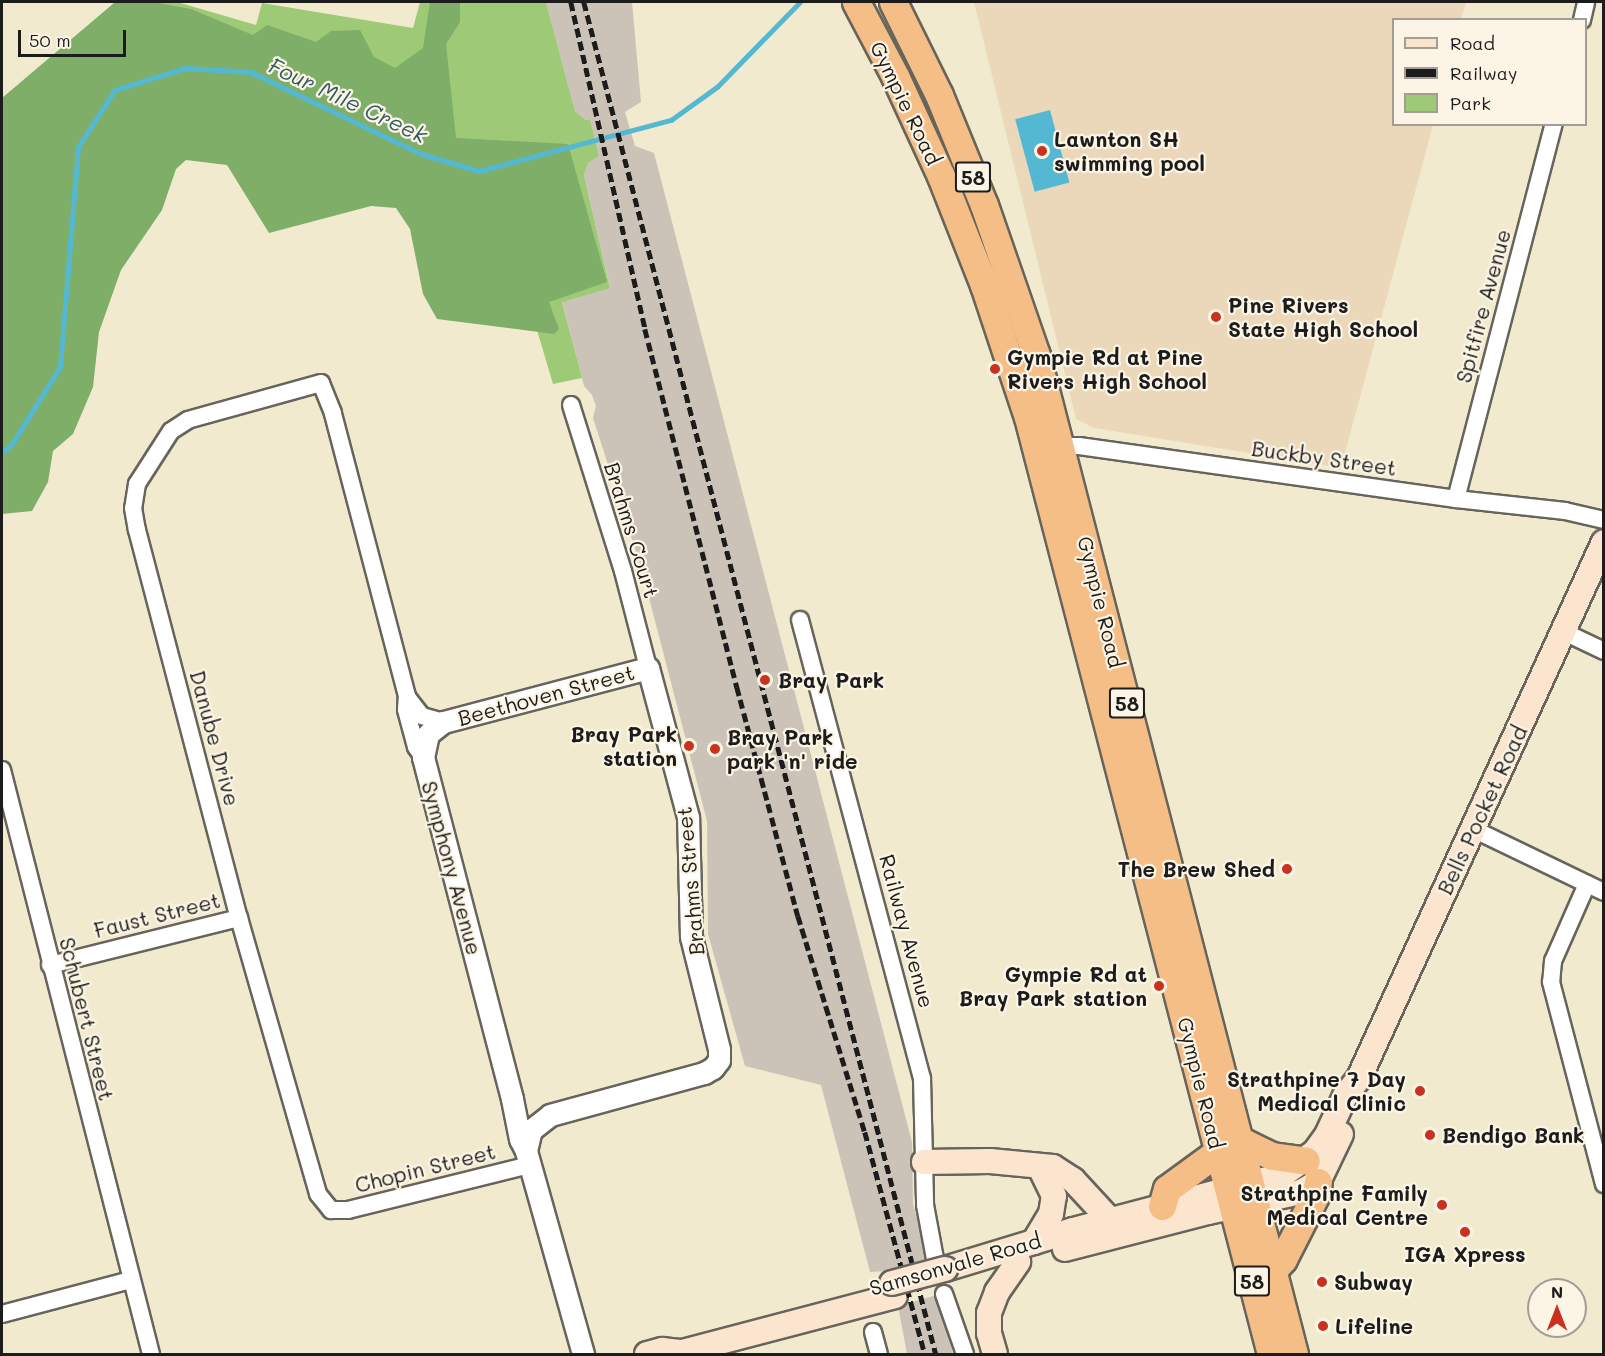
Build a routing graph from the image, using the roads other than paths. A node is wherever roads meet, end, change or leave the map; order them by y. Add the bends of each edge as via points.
1 (856, 2) edge
2 (1586, 2) edge
3 (894, 4) edge
4 (1582, 18) edge
5 (870, 29) junction
6 (1553, 126) edge
7 (321, 383) joint
8 (571, 405) dead end
9 (1049, 447) junction
10 (1456, 499) junction
11 (1604, 520) edge
12 (1604, 542) edge
13 (800, 620) dead end
14 (1564, 632) junction
15 (1604, 651) edge
16 (648, 668) junction
17 (406, 696) junction
18 (443, 722) junction
19 (423, 758) junction
20 (2, 770) edge
21 (1473, 829) junction
22 (1587, 884) junction
23 (1604, 892) edge
24 (239, 918) junction
25 (50, 965) junction
26 (512, 1099) junction
27 (549, 1115) junction
28 (1229, 1145) junction
29 (528, 1158) junction
30 (924, 1162) junction
31 (1040, 1167) junction
32 (1312, 1172) junction
33 (1604, 1184) edge
34 (1241, 1196) junction
35 (1162, 1206) junction
36 (331, 1210) joint
37 (1110, 1220) junction
38 (1034, 1242) junction
39 (1018, 1262) junction
40 (1272, 1270) junction
41 (943, 1276) junction
42 (131, 1280) junction
43 (2, 1314) edge
44 (873, 1332) dead end
45 (668, 1353) edge
46 (151, 1354) edge
47 (583, 1354) edge
48 (879, 1354) edge
49 (965, 1354) edge
50 (995, 1354) edge
51 (1270, 1354) edge
52 (1294, 1354) edge

1 - 5 highway, Gympie Road / 58
2 - 4 street
3 - 5 street, Gympie Road via 880,11
3 - 9 highway, Gympie Road / 58 via 939,95 1022,311
5 - 9 highway, Gympie Road / 58 via 919,126
6 - 10 street, Spitfire Avenue
7 - 17 street, Symphony Avenue via 333,413
7 - 24 street, Danube Drive via 188,420 171,431 136,484 136,530
8 - 16 street, Brahms Court via 623,571
9 - 10 street, Buckby Street
9 - 28 highway, Gympie Road / 58
10 - 11 street, Buckby Street via 1587,514
12 - 14 main road, Bells Pocket Road
13 - 30 street, Railway Avenue via 922,1078
14 - 15 street
14 - 21 main road, Bells Pocket Road
16 - 18 street, Beethoven Street
16 - 27 street, Brahms Street via 688,817 690,937 719,1060 704,1073
17 - 18 street via 422,716
17 - 19 street, Symphony Avenue via 416,747
18 - 19 street via 428,734
19 - 26 street, Symphony Avenue
20 - 25 street, Schubert Street
21 - 22 street
21 - 32 main road, Bells Pocket Road via 1359,1078 1356,1100
22 - 23 street
22 - 33 street via 1553,961 1551,982
24 - 25 street, Faust Street
24 - 36 street, Danube Drive via 318,1194
25 - 42 street, Schubert Street
26 - 27 street via 530,1114
26 - 29 street, Symphony Avenue via 519,1139
27 - 29 street via 531,1130
28 - 32 highway
28 - 34 highway, Gympie Road / 58
28 - 35 highway via 1167,1189
29 - 36 street, Chopin Street via 348,1210
29 - 47 street, Symphony Avenue
30 - 31 main road via 999,1162
30 - 41 street, Railway Avenue via 927,1221
31 - 37 main road via 1053,1167 1064,1173
31 - 38 main road via 1054,1196 1051,1214
32 - 34 main road via 1282,1175
32 - 40 highway via 1316,1194 1283,1258
34 - 35 main road, Samsonvale Road
34 - 39 main road, Samsonvale Road
34 - 40 highway, Gympie Road / 58
34 - 51 highway, Gympie Road / 58
35 - 37 main road, Samsonvale Road
37 - 38 main road, Samsonvale Road
38 - 41 main road, Samsonvale Road
39 - 41 main road, Samsonvale Road
39 - 50 main road via 997,1292 989,1313
40 - 52 highway, Gympie Road / 58
41 - 45 main road, Samsonvale Road, bridge via 678,1338
41 - 49 street, Railway Avenue
42 - 43 street
42 - 46 street, Schubert Street
44 - 48 street

